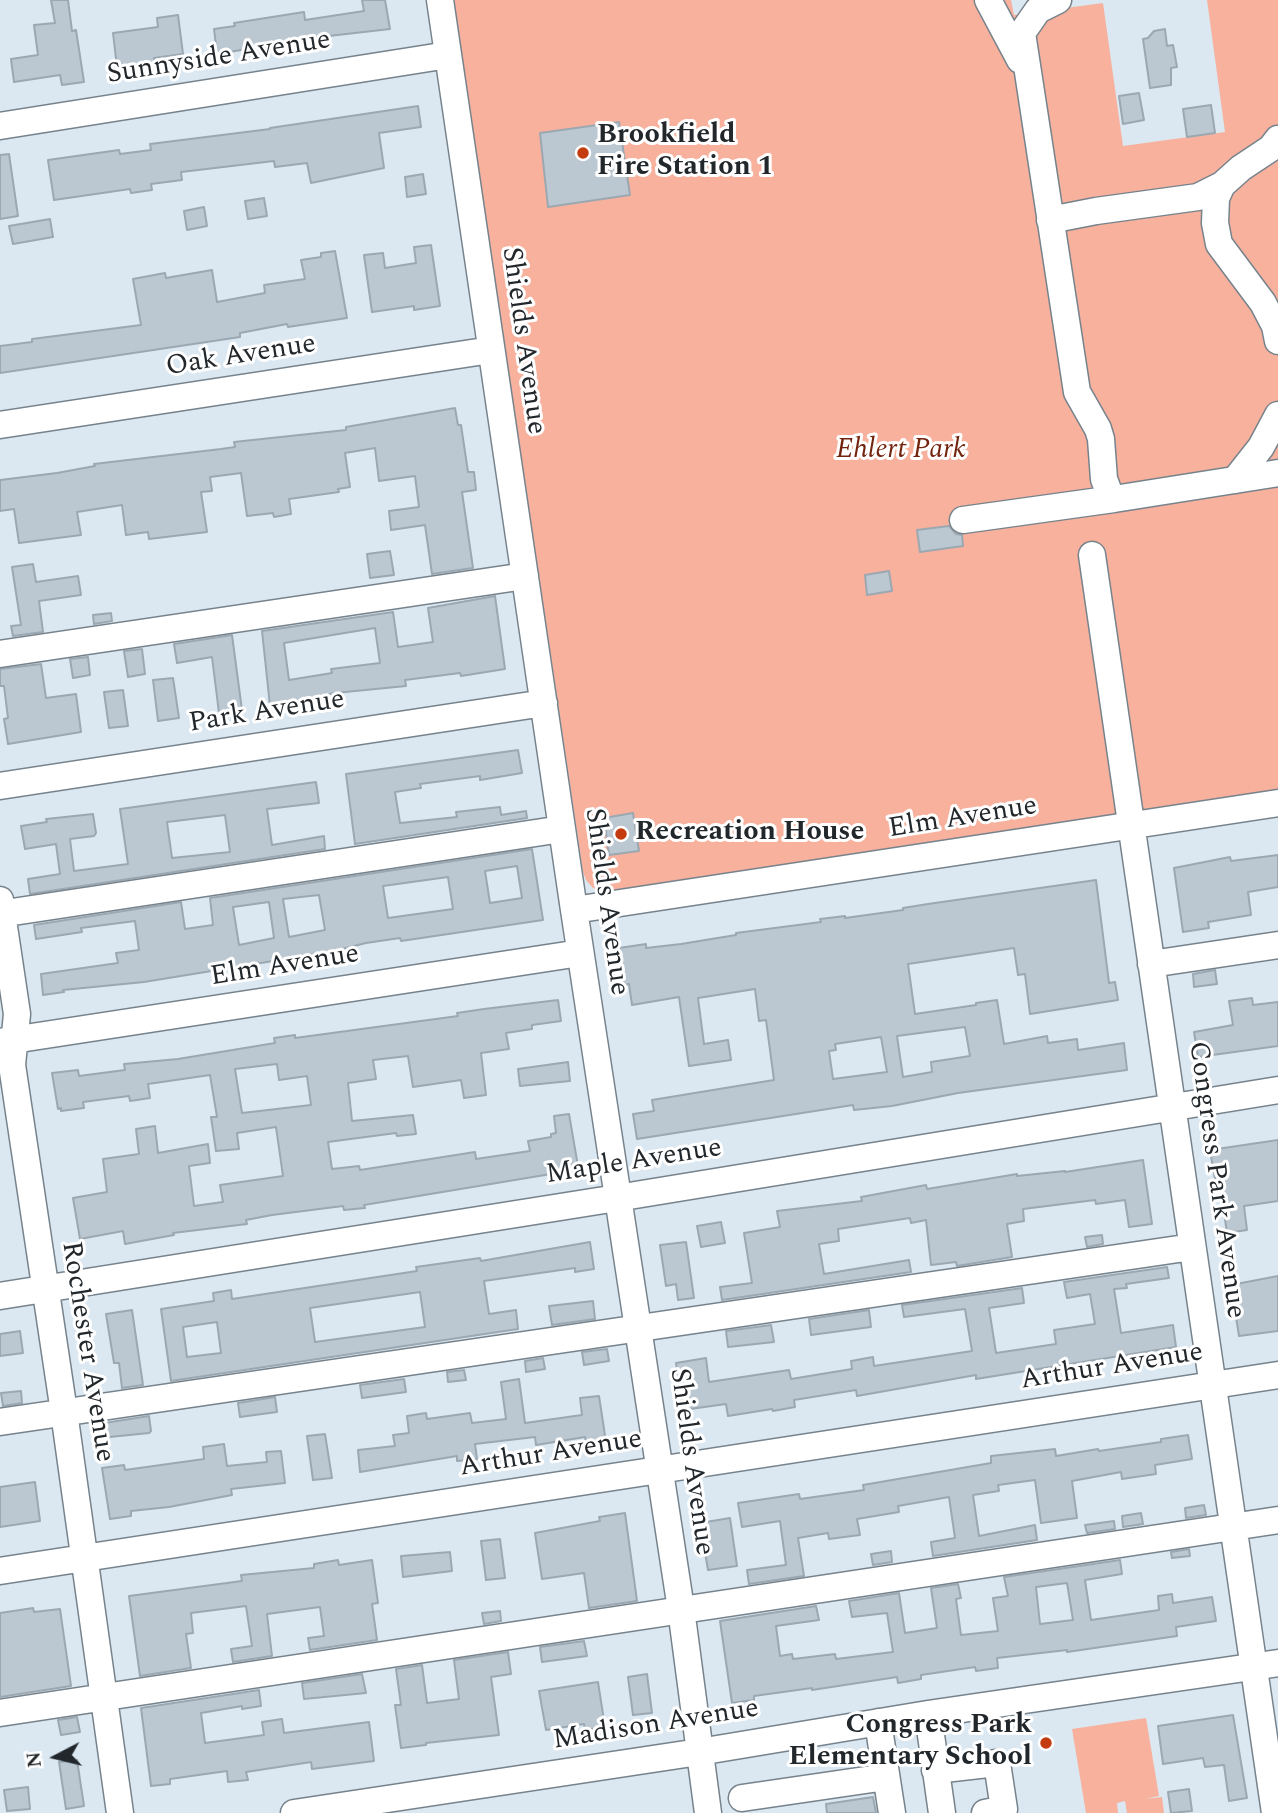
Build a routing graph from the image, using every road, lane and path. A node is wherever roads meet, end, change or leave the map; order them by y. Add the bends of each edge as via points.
1 (440, 0) edge
2 (988, 0) edge
3 (1048, 5) edge
4 (448, 55) junction
5 (1028, 75) junction
6 (0, 125) edge
7 (1278, 139) edge
8 (1222, 185) junction
9 (1051, 220) junction
10 (1278, 341) edge
11 (491, 350) junction
12 (1278, 415) edge
13 (0, 425) edge
14 (1278, 473) edge
15 (1235, 480) junction
16 (1114, 499) junction
17 (963, 520) dead end
18 (1092, 555) dead end
19 (525, 576) junction
20 (0, 654) edge
21 (544, 703) junction
22 (0, 786) edge
23 (1278, 803) edge
24 (1130, 825) junction
25 (562, 829) junction
26 (1, 909) edge
27 (574, 910) junction
28 (1278, 944) edge
29 (580, 953) junction
30 (1152, 964) junction
31 (7, 1041) edge
32 (1278, 1090) edge
33 (1172, 1106) junction
34 (617, 1198) junction
35 (1192, 1247) junction
36 (45, 1289) junction
37 (0, 1296) edge
38 (638, 1327) junction
39 (1278, 1375) edge
40 (1213, 1384) junction
41 (64, 1412) junction
42 (0, 1422) edge
43 (659, 1471) junction
44 (1278, 1520) edge
45 (1234, 1526) junction
46 (84, 1558) junction
47 (0, 1571) edge
48 (681, 1609) junction
49 (1266, 1664) edge
50 (104, 1698) junction
51 (0, 1713) edge
52 (928, 1714) junction
53 (878, 1722) junction
54 (699, 1752) junction
55 (936, 1770) junction
56 (886, 1777) junction
57 (742, 1798) dead end
58 (120, 1813) edge
59 (294, 1813) edge
60 (708, 1813) edge
61 (892, 1813) edge
62 (942, 1813) edge
63 (985, 1813) edge
64 (1275, 1813) edge

1 - 4 street, Shields Avenue
2 - 5 street
3 - 5 street via 1023,33
4 - 6 street, Sunnyside Avenue
4 - 11 street, Shields Avenue
5 - 9 street
7 - 8 street
8 - 9 street via 1198,197
8 - 10 street via 1216,198 1219,244 1262,303
9 - 16 street via 1077,392 1098,429 1104,479
11 - 13 street, Oak Avenue
11 - 19 street, Shields Avenue
12 - 15 street
14 - 15 street
15 - 16 street
16 - 17 street
18 - 24 street, Congress Park Avenue
19 - 20 street
19 - 21 street, Shields Avenue
21 - 22 street, Park Avenue
21 - 25 street, Shields Avenue
23 - 24 street, Elm Avenue
24 - 27 street, Elm Avenue
24 - 30 street, Congress Park Avenue
25 - 26 street
25 - 27 street, Shields Avenue
26 - 31 street, Rochester Avenue via 17,1014
27 - 29 street, Shields Avenue
28 - 30 street
29 - 31 street, Elm Avenue
29 - 34 street, Shields Avenue
30 - 33 street, Congress Park Avenue
31 - 36 street, Rochester Avenue
32 - 33 street, Maple Avenue
33 - 34 street, Maple Avenue
33 - 35 street, Congress Park Avenue
34 - 36 street, Maple Avenue
34 - 38 street, Shields Avenue
35 - 38 street
35 - 40 street, Congress Park Avenue
36 - 37 street, Maple Avenue
36 - 41 street, Rochester Avenue
38 - 41 street
38 - 43 street, Shields Avenue
39 - 40 street, Arthur Avenue
40 - 43 street, Arthur Avenue
40 - 45 street, Congress Park Avenue
41 - 42 street
41 - 46 street, Rochester Avenue
43 - 46 street, Arthur Avenue
43 - 48 street, Shields Avenue
44 - 45 street
45 - 48 street
45 - 49 street, Congress Park Avenue
46 - 47 street, Arthur Avenue
46 - 50 street, Rochester Avenue
48 - 50 street
48 - 54 street, Shields Avenue
49 - 52 street, Madison Avenue
49 - 64 street, Congress Park Avenue
50 - 51 street
50 - 58 street, Rochester Avenue
52 - 53 street, Madison Avenue
52 - 55 street
53 - 54 street, Madison Avenue
53 - 56 street
54 - 59 street, Madison Avenue
54 - 60 street, Shields Avenue
55 - 62 street
55 - 63 street via 997,1763 1004,1809
56 - 57 street
56 - 61 street

